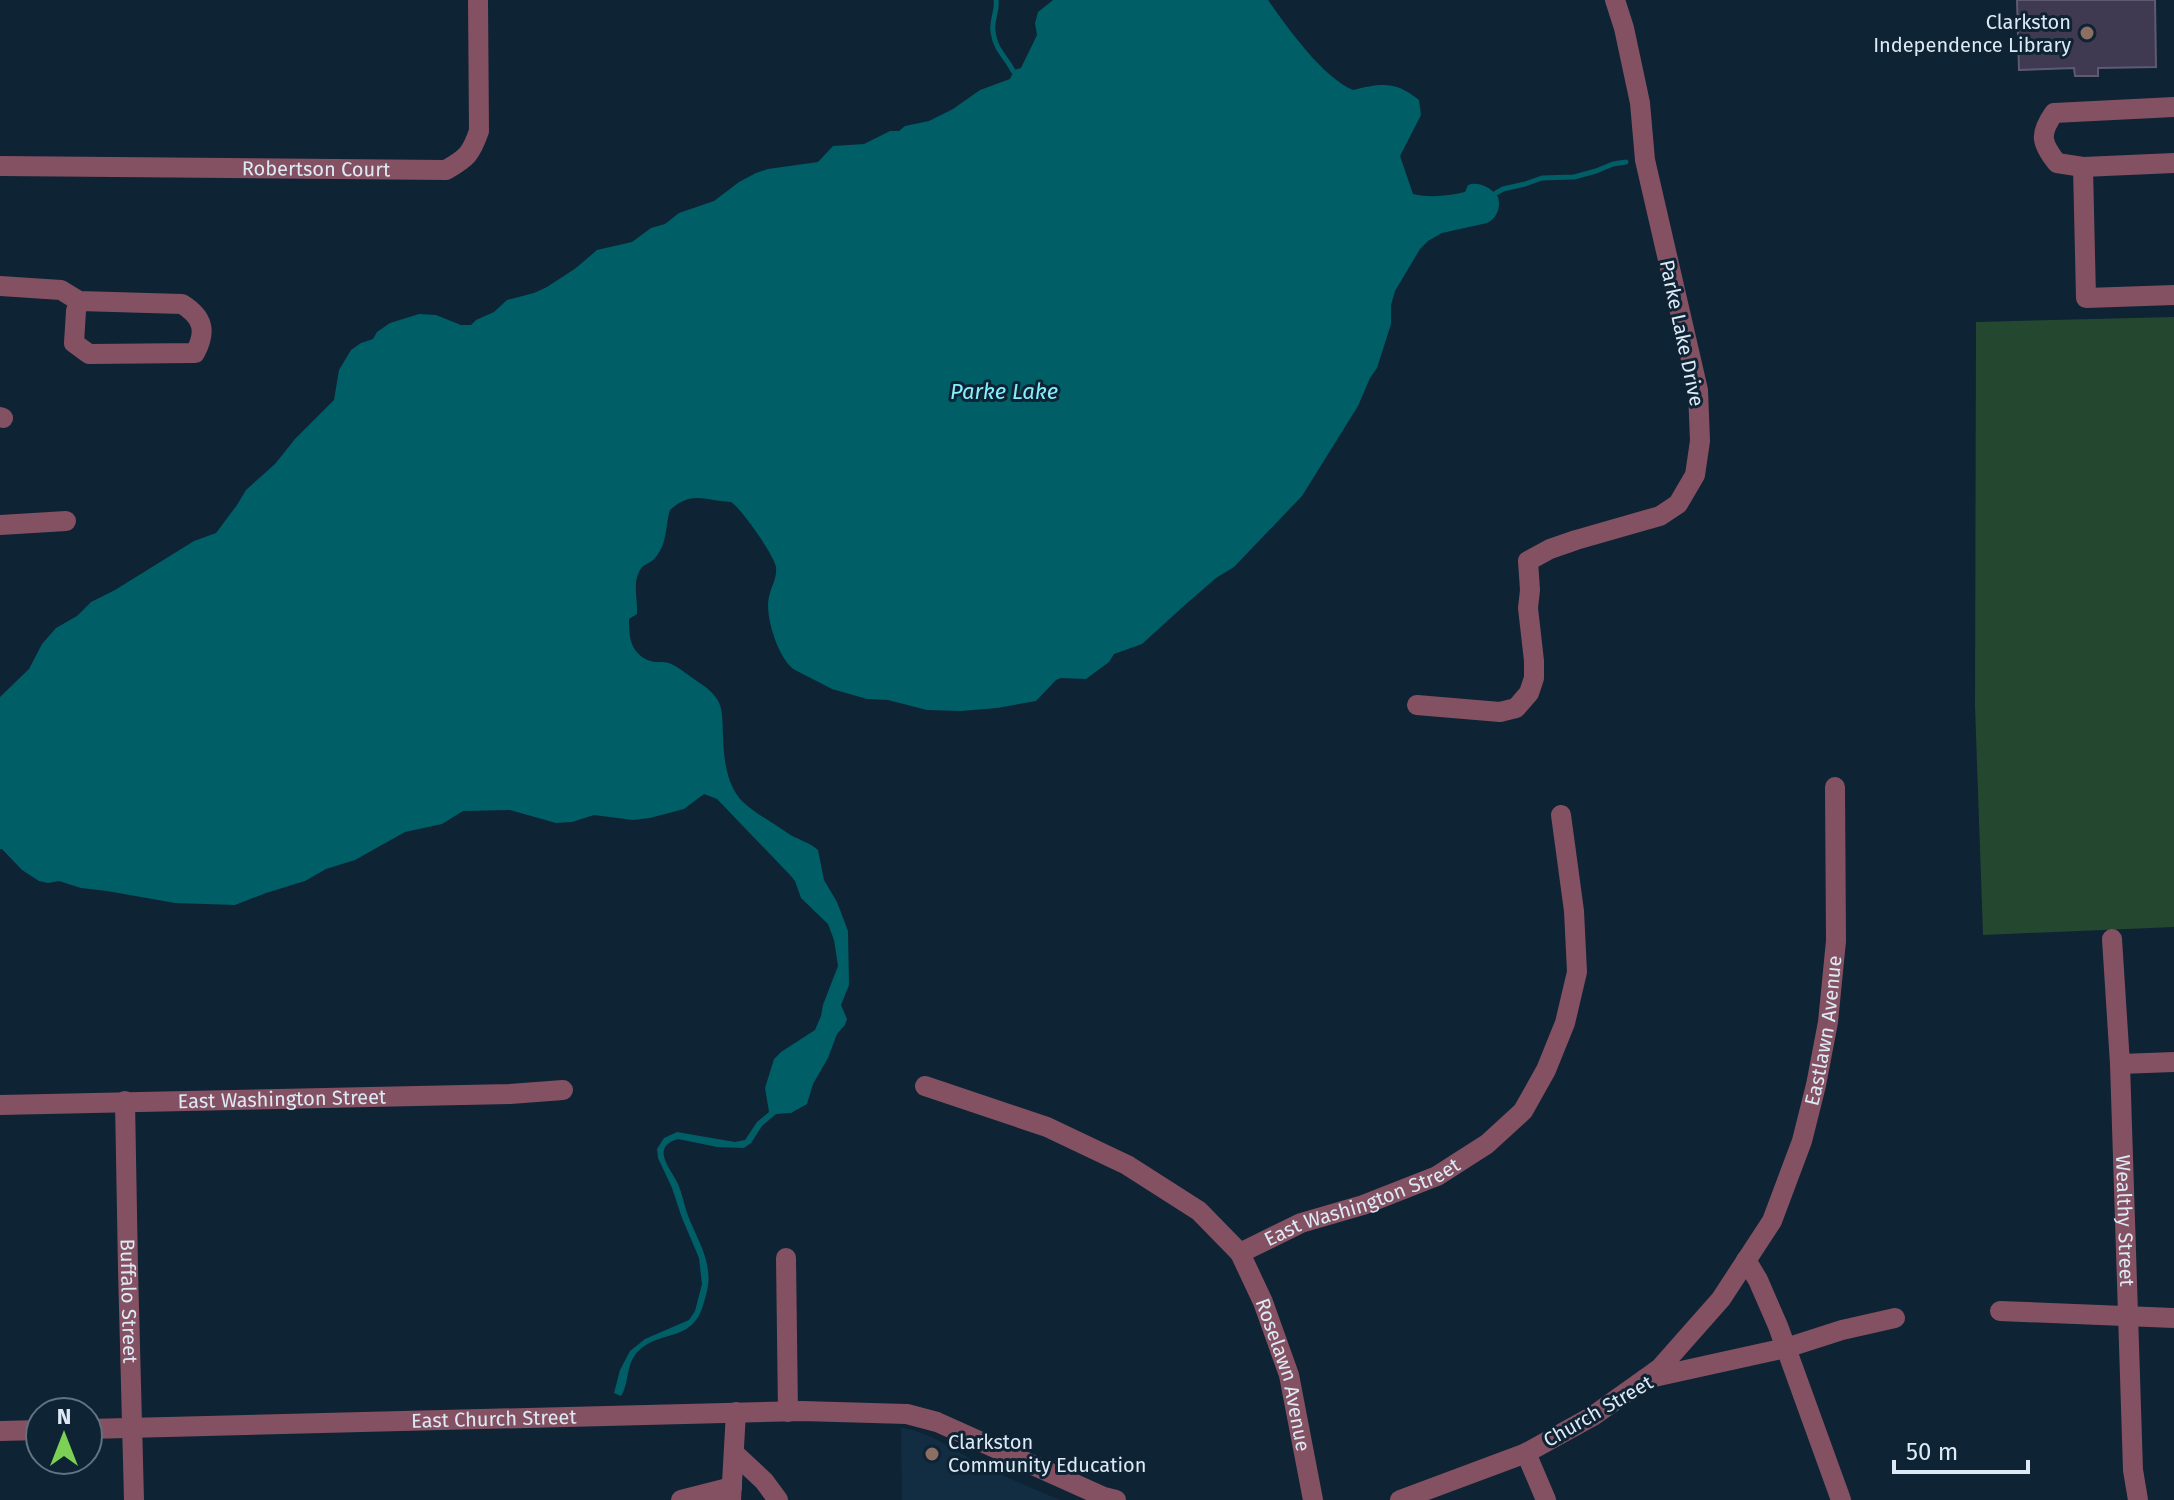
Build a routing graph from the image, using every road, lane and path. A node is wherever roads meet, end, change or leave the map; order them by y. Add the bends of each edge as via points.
1 (478, 0) edge
2 (1615, 0) edge
3 (2174, 107) edge
4 (2174, 163) edge
5 (0, 166) edge
6 (2083, 167) junction
7 (0, 286) edge
8 (2174, 295) edge
9 (79, 301) junction
10 (66, 521) dead end
11 (0, 525) edge
12 (1417, 705) dead end
13 (1835, 787) dead end
14 (1561, 815) dead end
15 (2112, 939) dead end
16 (2174, 1062) edge
17 (2120, 1064) junction
18 (925, 1086) dead end
19 (563, 1090) dead end
20 (125, 1101) junction
21 (0, 1105) edge
22 (1240, 1253) junction
23 (786, 1258) dead end
24 (1746, 1260) junction
25 (2000, 1311) dead end
26 (2128, 1317) junction
27 (1895, 1318) dead end
28 (2174, 1318) edge
29 (1786, 1348) junction
30 (1645, 1379) junction
31 (736, 1412) junction
32 (788, 1412) junction
33 (132, 1428) junction
34 (104, 1429) edge
35 (24, 1430) edge
36 (0, 1431) edge
37 (734, 1453) junction
38 (1526, 1453) junction
39 (731, 1493) edge
40 (134, 1500) edge
41 (681, 1500) edge
42 (778, 1500) edge
43 (1116, 1500) edge
44 (1313, 1500) edge
45 (1400, 1500) edge
46 (1546, 1500) edge
47 (1841, 1500) edge
48 (2138, 1500) edge

1 - 5 street, Robertson Court via 479,131 465,159 446,170
2 - 12 street, Parke Lake Drive via 1698,390 1695,475 1678,504 1660,516 1576,540 1528,561 1534,678 1516,708 1500,712
3 - 6 street via 2054,113 2044,127 2044,148 2057,163
4 - 6 street
6 - 8 street via 2086,298
7 - 9 street via 61,290
9 - 9 street via 182,304 195,312 201,342 195,353 89,354 74,343
10 - 11 street
13 - 24 street, Eastlawn Avenue via 1836,941 1828,1022 1802,1141 1772,1221
14 - 22 street, East Washington Street via 1577,972 1560,1035 1523,1111 1487,1144 1437,1176 1301,1223
15 - 17 street, Wealthy Street
16 - 17 street
17 - 26 street, Wealthy Street
18 - 22 street, East Washington Street via 1047,1127 1127,1165 1199,1211
19 - 20 street, East Washington Street
20 - 21 street, East Washington Street
20 - 33 street, Buffalo Street
22 - 44 street, Roselawn Avenue via 1289,1375
23 - 32 street
24 - 29 street
24 - 30 street, Eastlawn Avenue via 1721,1299
25 - 26 street
26 - 28 street
26 - 48 street, Wealthy Street
27 - 29 street, Church Street
29 - 30 street, Church Street
29 - 47 street
30 - 38 street, Church Street
31 - 32 street, East Church Street
31 - 33 street, East Church Street
31 - 37 street
32 - 43 street, East Church Street via 900,1414 937,1422
33 - 34 street, East Church Street
33 - 40 street, Buffalo Street
35 - 36 street
37 - 39 street
37 - 42 street
38 - 45 street, Church Street
38 - 46 street
39 - 41 street

